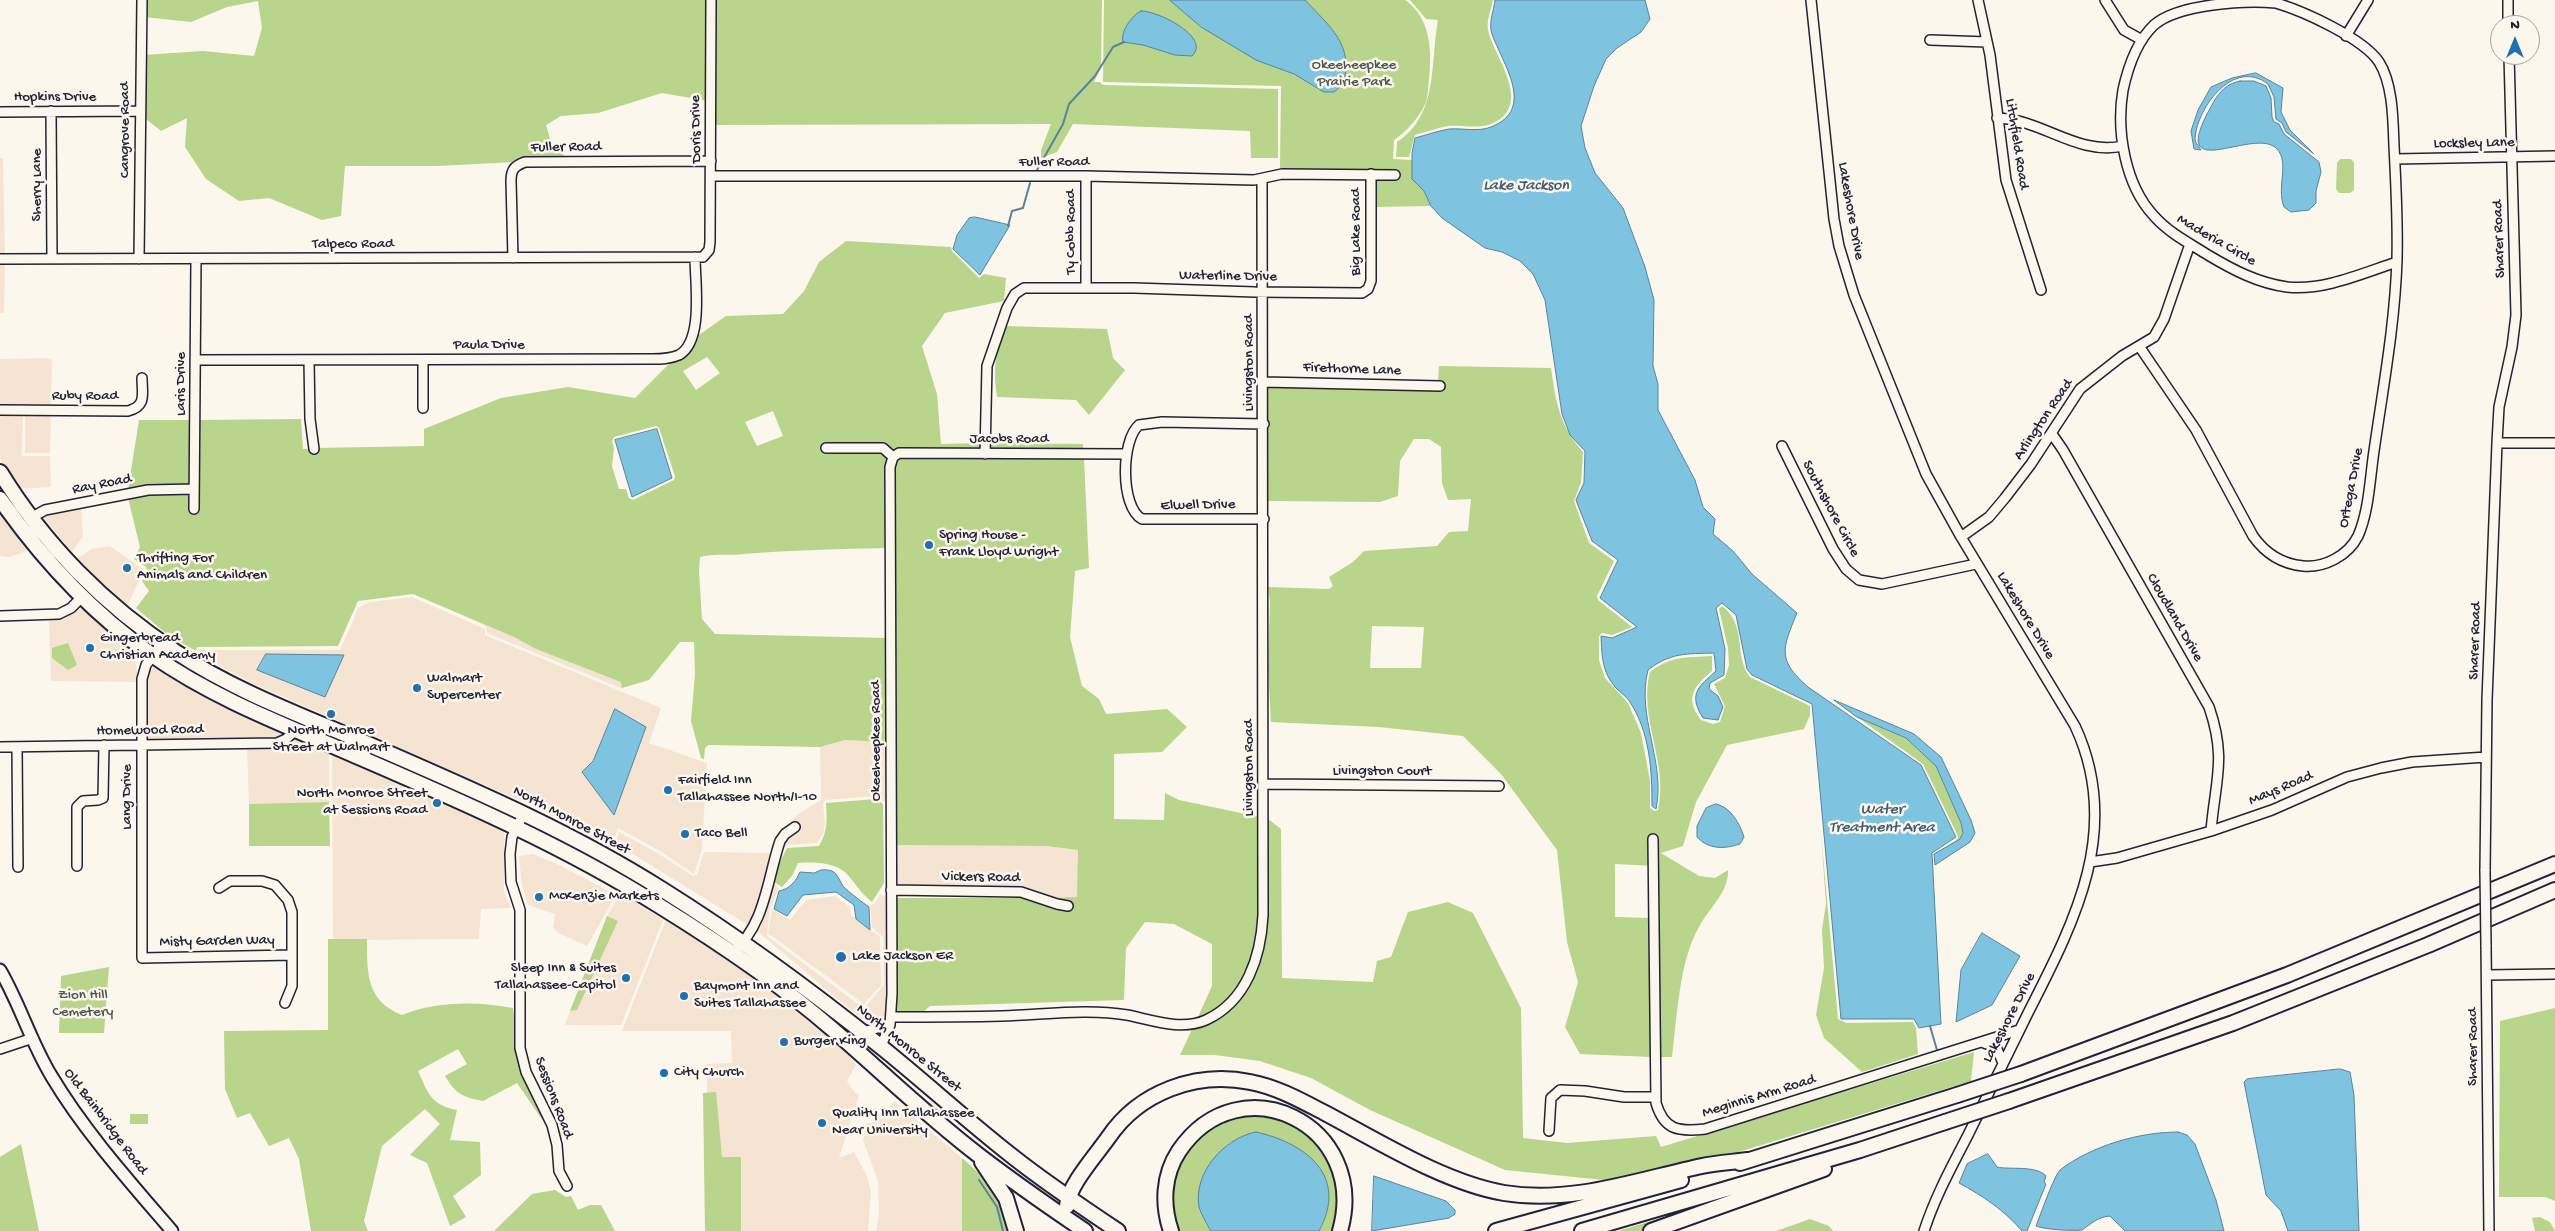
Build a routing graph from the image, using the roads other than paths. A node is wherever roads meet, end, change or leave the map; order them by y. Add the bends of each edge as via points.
1 (142, 0) edge
2 (710, 0) edge
3 (1811, 0) edge
4 (1978, 0) edge
5 (2105, 0) edge
6 (2368, 0) edge
7 (2508, 0) edge
8 (2508, 15) edge
9 (2346, 36) junction
10 (1930, 40) dead end
11 (2142, 40) junction
12 (1987, 42) junction
13 (2509, 65) edge
14 (51, 111) junction
15 (0, 112) edge
16 (140, 112) junction
17 (1997, 118) junction
18 (2123, 146) junction
19 (2555, 156) edge
20 (2511, 157) junction
21 (2394, 159) junction
22 (711, 161) junction
23 (1371, 174) junction
24 (1395, 175) dead end
25 (711, 176) junction
26 (1086, 176) junction
27 (1262, 179) junction
28 (2190, 244) junction
29 (705, 256) joint
30 (513, 258) junction
31 (695, 258) junction
32 (0, 259) edge
33 (52, 259) junction
34 (196, 259) junction
35 (139, 260) junction
36 (2397, 262) junction
37 (1086, 287) junction
38 (1368, 289) joint
39 (2041, 290) dead end
40 (1264, 292) junction
41 (2139, 346) junction
42 (195, 360) junction
43 (309, 360) junction
44 (423, 360) junction
45 (142, 378) dead end
46 (1264, 382) junction
47 (1440, 386) dead end
48 (423, 408) dead end
49 (0, 410) edge
50 (1264, 424) junction
51 (2052, 434) junction
52 (2555, 442) edge
53 (2497, 443) junction
54 (1782, 446) dead end
55 (826, 448) dead end
56 (314, 449) dead end
57 (985, 454) junction
58 (1127, 454) junction
59 (893, 457) junction
60 (0, 472) edge
61 (194, 489) junction
62 (0, 499) edge
63 (194, 510) dead end
64 (31, 518) junction
65 (1264, 519) junction
66 (19, 526) junction
67 (1961, 537) junction
68 (1976, 564) junction
69 (82, 597) junction
70 (0, 616) edge
71 (141, 627) junction
72 (162, 643) junction
73 (152, 656) junction
74 (296, 730) junction
75 (104, 746) junction
76 (141, 746) junction
77 (0, 747) edge
78 (17, 747) junction
79 (378, 749) junction
80 (2486, 757) junction
81 (373, 763) junction
82 (1264, 784) junction
83 (1499, 786) dead end
84 (524, 813) junction
85 (517, 827) junction
86 (795, 827) dead end
87 (2211, 831) junction
88 (1653, 839) dead end
89 (2090, 862) junction
90 (2555, 864) edge
91 (77, 866) dead end
92 (18, 867) dead end
93 (653, 884) junction
94 (219, 888) dead end
95 (891, 890) junction
96 (2555, 890) edge
97 (646, 897) junction
98 (1068, 906) dead end
99 (745, 944) junction
100 (732, 954) junction
101 (292, 955) junction
102 (142, 958) joint
103 (0, 970) edge
104 (2555, 974) edge
105 (2487, 975) junction
106 (285, 1003) dead end
107 (890, 1021) junction
108 (832, 1028) junction
109 (2019, 1030) junction
110 (862, 1032) junction
111 (33, 1038) junction
112 (1981, 1043) junction
113 (881, 1046) junction
114 (0, 1049) edge
115 (868, 1061) junction
116 (2003, 1063) junction
117 (1655, 1100) junction
118 (1549, 1131) dead end
119 (991, 1139) junction
120 (1860, 1150) junction
121 (976, 1153) junction
122 (1748, 1160) junction
123 (567, 1186) dead end
124 (1067, 1198) junction
125 (1066, 1218) junction
126 (172, 1231) edge
127 (1016, 1231) edge
128 (1085, 1231) edge
129 (1118, 1231) edge
130 (1172, 1231) edge
131 (1340, 1231) edge
132 (1496, 1231) edge
133 (1582, 1231) edge
134 (1651, 1231) edge
135 (1924, 1231) edge
136 (2489, 1231) edge

1 - 16 street, Cangrove Road
2 - 22 street, Doris Drive
3 - 67 street, Lakeshore Drive via 1830,188 1844,265 1913,445
4 - 12 street, Litchfield Road
5 - 11 street via 2124,30
6 - 9 street
7 - 8 street
9 - 11 street, Maderia Circle via 2296,9 2253,0 2203,6 2171,14 2157,23
9 - 21 street, Maderia Circle via 2374,55 2385,75
10 - 12 street
11 - 18 street, Maderia Circle via 2122,95
12 - 17 street, Litchfield Road
13 - 20 street, Sharer Road
14 - 15 street, Hopkins Drive
14 - 16 street, Hopkins Drive
14 - 33 street, Sherry Lane
16 - 35 street, Cangrove Road
17 - 18 street via 2022,122 2095,148
17 - 39 street, Litchfield Road via 2006,180
18 - 28 street, Maderia Circle via 2131,175 2151,214
19 - 20 street, Locksley Lane
20 - 21 street, Locksley Lane
20 - 53 street, Sharer Road via 2516,315 2499,407
21 - 36 street, Ortega Drive
22 - 25 street, Doris Drive
22 - 30 street, Fuller Road via 525,162 516,165 511,171
23 - 24 street, Fuller Road
23 - 27 street, Fuller Road via 1282,174
23 - 38 street, Big Lake Road via 1372,278
25 - 26 street, Fuller Road
25 - 29 street, Doris Drive via 710,242
26 - 27 street, Fuller Road
26 - 37 street, Ty Cobb Road
27 - 40 street, Livingston Road
28 - 36 street, Maderia Circle via 2242,274 2269,284 2290,287 2335,281
28 - 41 street, Arlington Road via 2159,330
29 - 31 street, Talpeco Road
30 - 31 street, Talpeco Road
30 - 34 street, Talpeco Road
31 - 44 street, Paula Drive via 694,333 687,348 672,357
32 - 33 street, Talpeco Road
33 - 35 street, Talpeco Road
34 - 35 street, Talpeco Road
34 - 42 street, Laris Drive
36 - 41 street, Ortega Drive via 2392,324 2362,523 2354,543 2326,564 2310,567 2290,564 2259,544 2196,430
37 - 40 street, Waterline Drive
37 - 57 street, Waterline Drive via 1024,288 1012,299 987,366
38 - 40 street, Waterline Drive via 1358,294
40 - 46 street, Livingston Road
41 - 51 street, Arlington Road via 2086,382
42 - 43 street, Paula Drive
42 - 61 street, Laris Drive
43 - 44 street, Paula Drive
43 - 56 street
44 - 48 street
45 - 49 street, Ruby Road via 142,402 137,409
46 - 47 street, Firethorne Lane
46 - 50 street, Livingston Road
50 - 58 street via 1143,423 1132,433
50 - 65 street, Livingston Road
51 - 67 street, Arlington Road via 1989,517
51 - 87 street, Cloudland Drive via 2209,707 2220,767
52 - 53 street
53 - 80 street, Sharer Road
54 - 68 street, Southshore Circle via 1833,549 1846,569 1859,580 1882,584
55 - 59 street via 882,448
57 - 58 street, Jacobs Road
57 - 59 street, Jacobs Road via 899,453
58 - 65 street, Elwell Drive via 1127,497 1134,513 1142,519
59 - 95 street, Okeeheepkee Road via 890,468
60 - 64 highway, North Monroe Street
61 - 63 street, Laris Drive
61 - 64 street, Ray Road via 148,490 45,510
62 - 66 highway, North Monroe Street
64 - 66 street, Ray Road
64 - 71 highway, North Monroe Street via 96,589
65 - 82 street, Livingston Road
66 - 69 highway, North Monroe Street
67 - 68 street, Lakeshore Drive
68 - 89 street, Lakeshore Drive via 2061,703 2086,752 2094,802
69 - 70 street via 72,608 59,614
69 - 71 highway via 89,596 120,621
69 - 73 highway, North Monroe Street
71 - 72 highway, North Monroe Street
72 - 73 street, Lang Drive
72 - 79 highway, North Monroe Street via 233,686
73 - 74 highway, North Monroe Street via 238,705
73 - 76 street, Lang Drive via 142,679
74 - 76 street, Homewood Road via 278,743
74 - 81 highway, North Monroe Street
75 - 76 street, Homewood Road
75 - 78 street, Homewood Road
75 - 91 street via 103,798 83,800 77,807
76 - 102 street, Lang Drive
77 - 78 street, Homewood Road
78 - 92 street
79 - 81 highway
79 - 84 highway, North Monroe Street
80 - 87 street, Mays Road via 2412,762 2347,777 2272,810
80 - 105 street, Sharer Road, bridge
81 - 85 highway, North Monroe Street
82 - 83 street, Livingston Court
82 - 107 street, Livingston Road via 1261,944 1256,964 1244,986 1212,1016 1187,1024 1093,1012
84 - 85 street, Sessions Road
84 - 93 highway, North Monroe Street
85 - 97 highway, North Monroe Street
85 - 123 street, Sessions Road via 511,843 510,874 520,910 520,1048 526,1072 552,1125 558,1145 559,1170
86 - 99 street via 780,841 759,916
87 - 89 street, Mays Road via 2117,858
88 - 117 street, Meginnis Arm Road
89 - 109 street, Lakeshore Drive via 2073,921
90 - 122 highway, bridge via 2287,975 2021,1074
93 - 97 highway
93 - 99 highway, North Monroe Street
94 - 101 street via 230,881 262,881 281,890 291,906
95 - 98 street, Vickers Road via 1021,892
95 - 107 street, Okeeheepkee Road
96 - 120 highway, bridge via 2233,1023
97 - 100 highway, North Monroe Street
99 - 100 street
99 - 110 highway, North Monroe Street
100 - 108 highway, North Monroe Street
101 - 102 street, Misty Garden Way
101 - 106 street via 292,986
103 - 111 main road, Old Bainbridge Road
104 - 105 street
105 - 136 street, Sharer Road
107 - 110 street
107 - 113 street, Okeeheepkee Road
108 - 113 highway via 869,1046
108 - 115 highway, North Monroe Street
109 - 112 street, Meginnis Arm Road
109 - 116 street, Lakeshore Drive
110 - 113 highway, North Monroe Street
111 - 114 street
111 - 126 main road, Old Bainbridge Road via 50,1075 70,1104
112 - 116 street via 1996,1047
112 - 117 street, Meginnis Arm Road via 1705,1129 1672,1127 1662,1120
113 - 119 highway, North Monroe Street
115 - 119 highway via 884,1065 956,1124
115 - 121 highway, North Monroe Street
116 - 135 street, Lakeshore Drive
117 - 118 street via 1618,1102 1603,1095 1572,1089 1554,1093
119 - 124 highway, North Monroe Street
120 - 133 highway
120 - 134 highway via 1825,1169
121 - 125 highway, North Monroe Street
121 - 127 highway via 1006,1198
122 - 124 highway via 1704,1166 1582,1194 1503,1193 1448,1176 1269,1087 1224,1079 1175,1086 1132,1110 1116,1126
122 - 132 highway
124 - 125 highway
124 - 129 highway, North Monroe Street
125 - 128 highway, North Monroe Street
130 - 131 highway via 1165,1199 1167,1178 1174,1158 1200,1127 1234,1110 1251,1109 1269,1109 1304,1123 1332,1152 1344,1184 1345,1202

